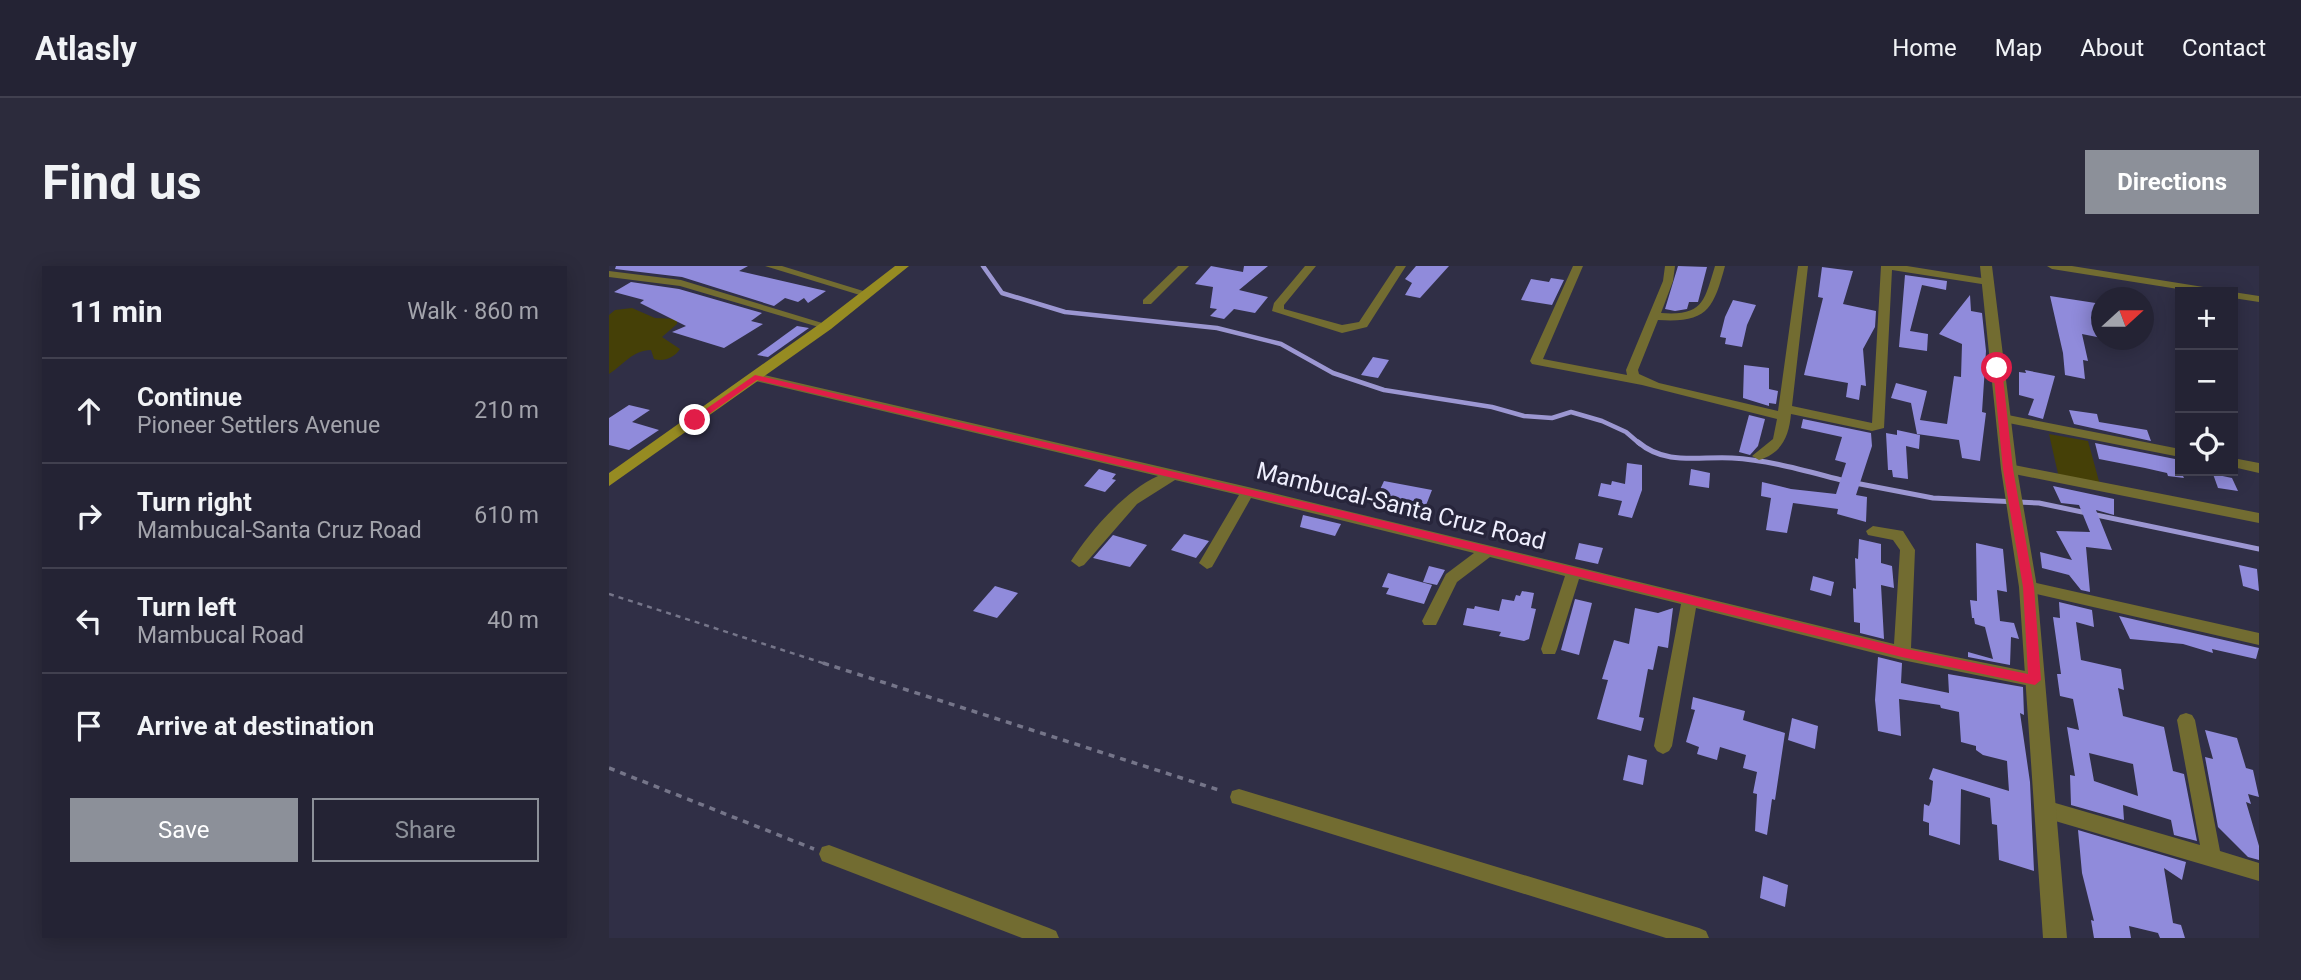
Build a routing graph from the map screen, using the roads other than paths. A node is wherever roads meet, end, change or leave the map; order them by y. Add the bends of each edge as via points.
1 (770, 266) edge
2 (903, 266) edge
3 (1184, 266) edge
4 (1311, 266) edge
5 (1401, 266) edge
6 (1578, 266) edge
7 (1670, 266) edge
8 (1720, 266) edge
9 (1803, 266) edge
10 (1886, 266) edge
11 (1986, 266) edge
12 (2052, 266) edge
13 (609, 274) edge
14 (1989, 282) junction
15 (2184, 287) edge
16 (866, 294) junction
17 (2238, 296) edge
18 (2259, 299) edge
19 (1147, 302) dead end
20 (1654, 316) junction
21 (825, 326) junction
22 (755, 377) junction
23 (1641, 381) junction
24 (1785, 412) junction
25 (2003, 418) junction
26 (2175, 452) edge
27 (1759, 456) dead end
28 (2238, 464) edge
29 (2259, 468) edge
30 (2008, 469) junction
31 (1174, 475) junction
32 (609, 481) edge
33 (1248, 492) junction
34 (2259, 519) edge
35 (1873, 531) dead end
36 (1487, 551) junction
37 (1079, 561) dead end
38 (1207, 563) dead end
39 (1574, 572) junction
40 (2028, 587) junction
41 (1689, 601) junction
42 (1430, 621) dead end
43 (2259, 639) edge
44 (1549, 649) dead end
45 (1902, 653) junction
46 (2035, 680) junction
47 (2186, 720) dead end
48 (1663, 746) dead end
49 (1239, 797) road end
50 (2045, 808) junction
51 (829, 854) road end
52 (2212, 858) junction
53 (2259, 872) edge
54 (1049, 938) edge
55 (1699, 938) edge
56 (2055, 938) edge

1 - 16 street
2 - 16 main road
3 - 19 street
4 - 5 street via 1278,305 1278,311 1342,329 1363,325
6 - 23 street via 1536,361
7 - 20 street
8 - 20 street via 1702,312
9 - 24 street
10 - 14 street
10 - 24 street via 1879,425
11 - 14 street
12 - 15 street
13 - 21 street via 681,283
14 - 25 street
16 - 21 main road
17 - 18 street
20 - 23 street via 1632,370
21 - 22 main road
22 - 31 street, Mambucal-Santa Cruz Road
22 - 32 main road
23 - 24 street
24 - 27 street via 1782,437
25 - 26 street
25 - 30 street
28 - 29 street
30 - 34 street
30 - 40 street
31 - 33 street, Mambucal-Santa Cruz Road
31 - 37 street via 1135,496
33 - 36 street, Mambucal-Santa Cruz Road
33 - 38 street
35 - 45 street via 1898,535 1908,550
36 - 39 street, Mambucal-Santa Cruz Road
36 - 42 street via 1451,578
39 - 41 street, Mambucal-Santa Cruz Road
39 - 44 street
40 - 43 street
40 - 46 street
41 - 45 street, Mambucal-Santa Cruz Road
41 - 48 street
45 - 46 street, Mambucal-Santa Cruz Road
46 - 50 street
47 - 52 street
49 - 55 street
50 - 52 street
50 - 56 street
51 - 54 street
52 - 53 street

